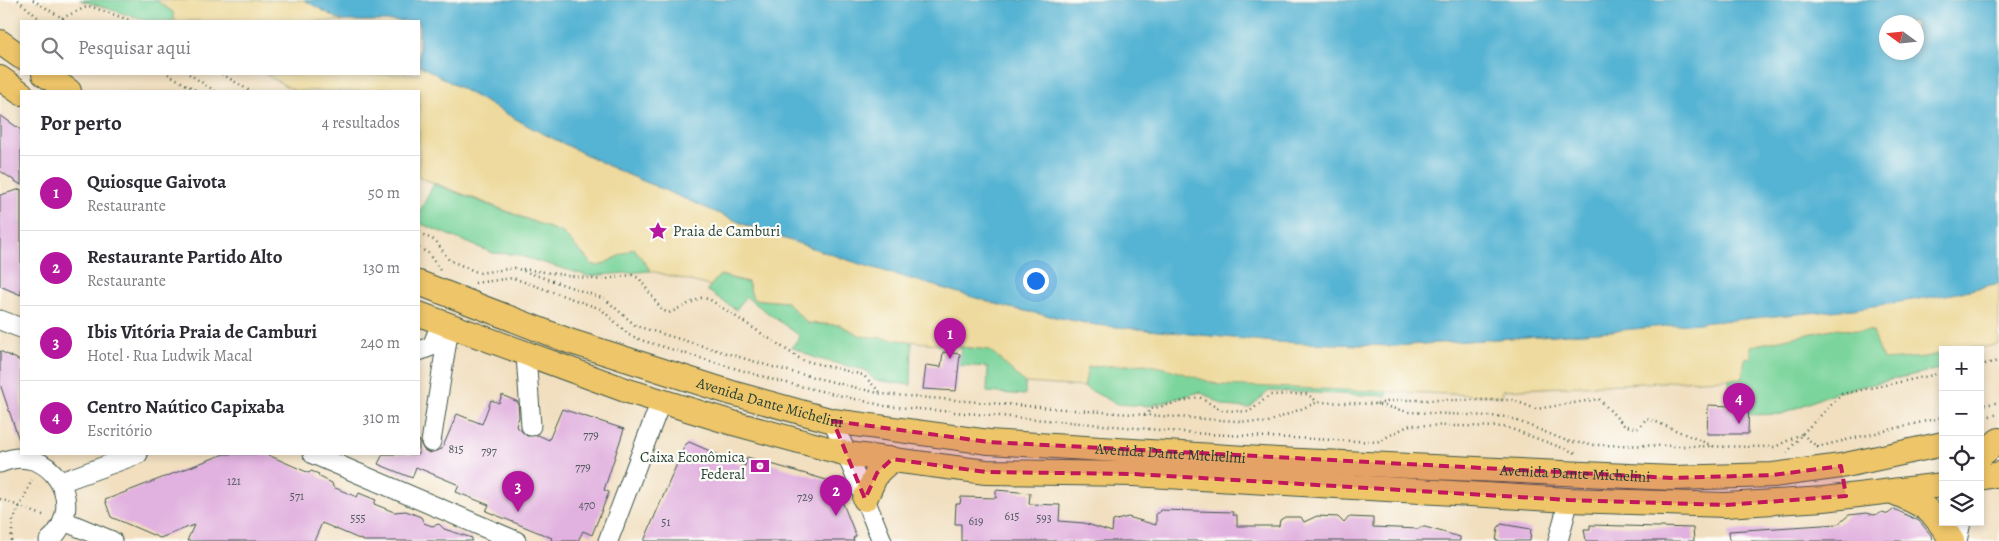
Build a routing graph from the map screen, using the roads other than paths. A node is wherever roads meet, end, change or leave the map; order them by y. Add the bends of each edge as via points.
1 (0, 42) edge
2 (20, 56) edge
3 (45, 75) edge
4 (0, 78) edge
5 (68, 90) edge
6 (20, 92) edge
7 (420, 283) edge
8 (420, 314) edge
9 (0, 320) edge
10 (445, 325) junction
11 (20, 328) edge
12 (420, 351) edge
13 (526, 355) junction
14 (661, 402) junction
15 (833, 421) junction
16 (531, 426) dead end
17 (1999, 434) edge
18 (1984, 436) edge
19 (1999, 440) edge
20 (431, 442) dead end
21 (1939, 445) edge
22 (1984, 453) edge
23 (847, 454) junction
24 (135, 455) edge
25 (315, 455) edge
26 (2, 458) edge
27 (42, 458) edge
28 (892, 459) junction
29 (1841, 466) junction
30 (1999, 474) edge
31 (1984, 477) edge
32 (61, 482) junction
33 (1939, 485) edge
34 (1892, 492) junction
35 (1846, 496) junction
36 (866, 499) junction
37 (1569, 500) junction
38 (64, 521) junction
39 (1961, 526) edge
40 (50, 541) edge
41 (112, 541) edge
42 (516, 541) edge
43 (608, 541) edge
44 (882, 541) edge
45 (1558, 541) edge
46 (1952, 541) edge
47 (1957, 541) edge

1 - 2 main road
3 - 5 main road
4 - 6 main road
7 - 15 main road, Avenida Dante Michelini via 569,341
8 - 10 main road, Avenida Dante Michelini
9 - 11 street
10 - 12 street via 432,346
10 - 13 main road, Avenida Dante Michelini
10 - 20 street
13 - 14 main road, Avenida Dante Michelini
13 - 16 street
14 - 23 main road, Avenida Dante Michelini
14 - 43 street
15 - 23 street
15 - 29 main road, Avenida Dante Michelini via 989,442 1672,478 1773,475
17 - 18 main road
19 - 22 main road
21 - 29 main road, Avenida Dante Michelini
23 - 28 main road, Avenida Dante Michelini
23 - 36 street
24 - 32 street
25 - 42 street
26 - 27 street
27 - 32 street
28 - 36 main road via 877,473
28 - 37 main road, Avenida Dante Michelini via 986,472 1134,474
29 - 35 main road
30 - 31 main road
32 - 38 street via 66,495
33 - 34 main road, Avenida Dante Michelini
34 - 35 main road, Avenida Dante Michelini
34 - 46 main road via 1934,514
35 - 37 main road, Avenida Dante Michelini via 1725,505
36 - 44 street
37 - 45 street
38 - 40 street
38 - 41 street
39 - 47 street

